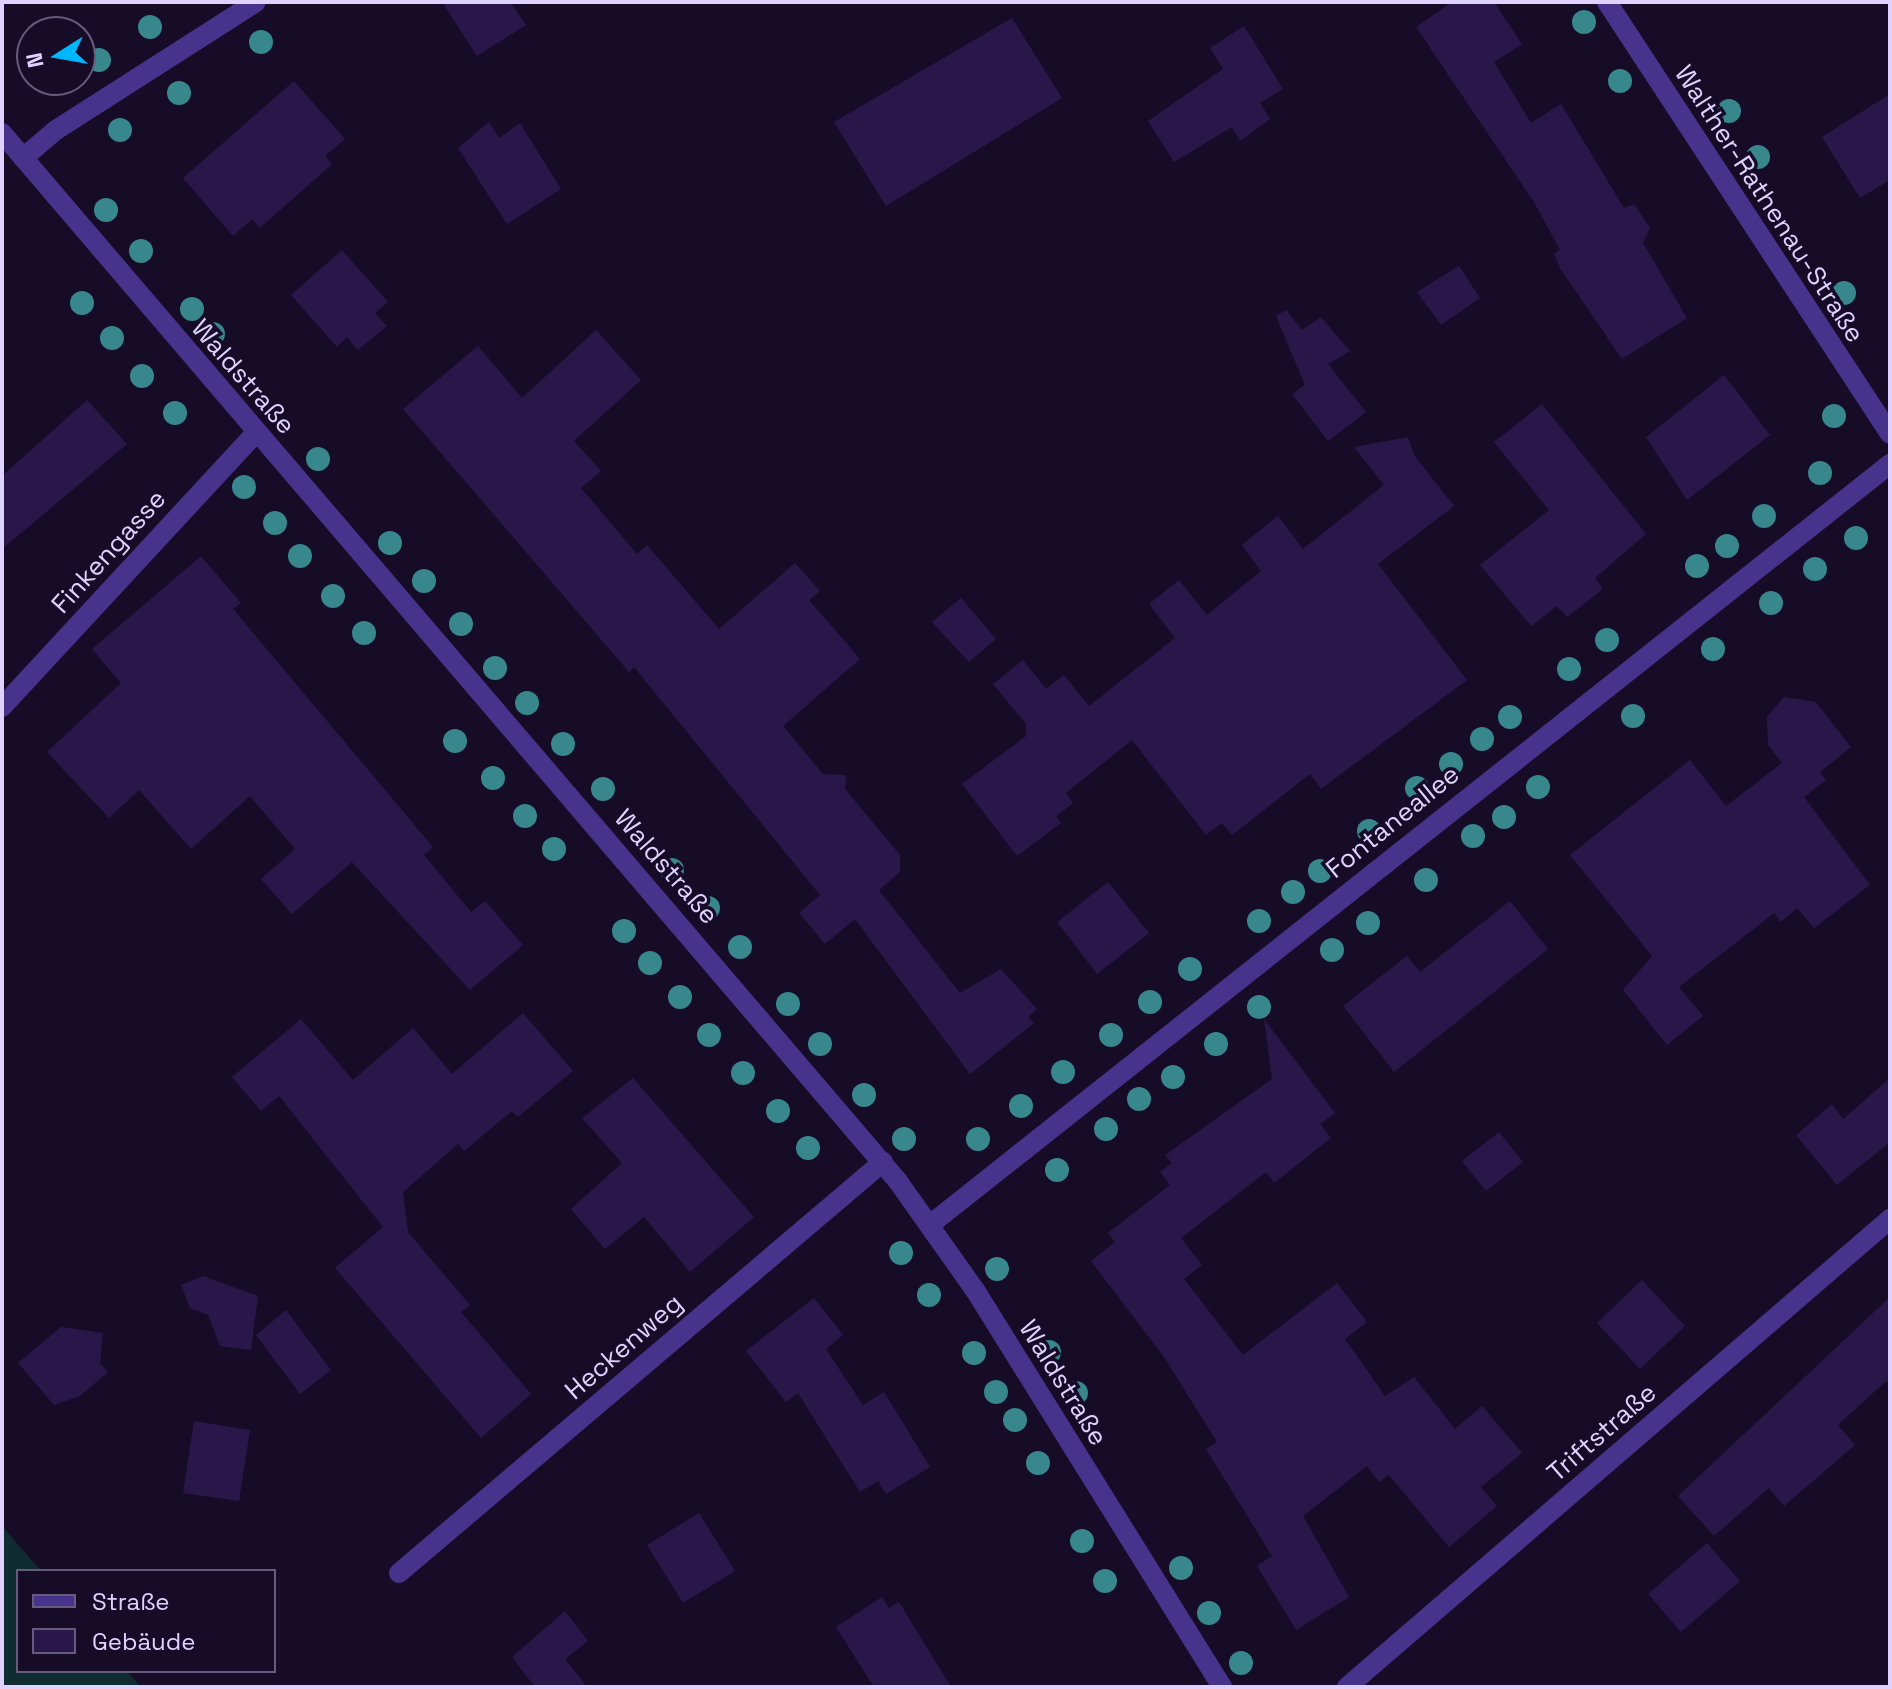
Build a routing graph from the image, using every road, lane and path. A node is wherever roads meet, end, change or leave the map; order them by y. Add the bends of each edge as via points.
1 (256, 2) edge
2 (1607, 2) edge
3 (2, 133) edge
4 (23, 158) junction
5 (257, 432) junction
6 (1890, 434) edge
7 (1890, 464) edge
8 (2, 707) edge
9 (883, 1162) junction
10 (1890, 1219) edge
11 (931, 1224) junction
12 (399, 1573) dead end
13 (1222, 1687) edge
14 (1347, 1687) edge

1 - 4 street via 56,130
2 - 6 street, Walther-Rathenau-Straße
3 - 4 street, Waldstraße
4 - 5 street, Waldstraße
5 - 8 street, Finkengasse
5 - 9 street, Waldstraße
7 - 11 street, Fontaneallee
9 - 11 street, Waldstraße
9 - 12 street, Heckenweg
10 - 14 street, Triftstraße
11 - 13 street, Waldstraße

